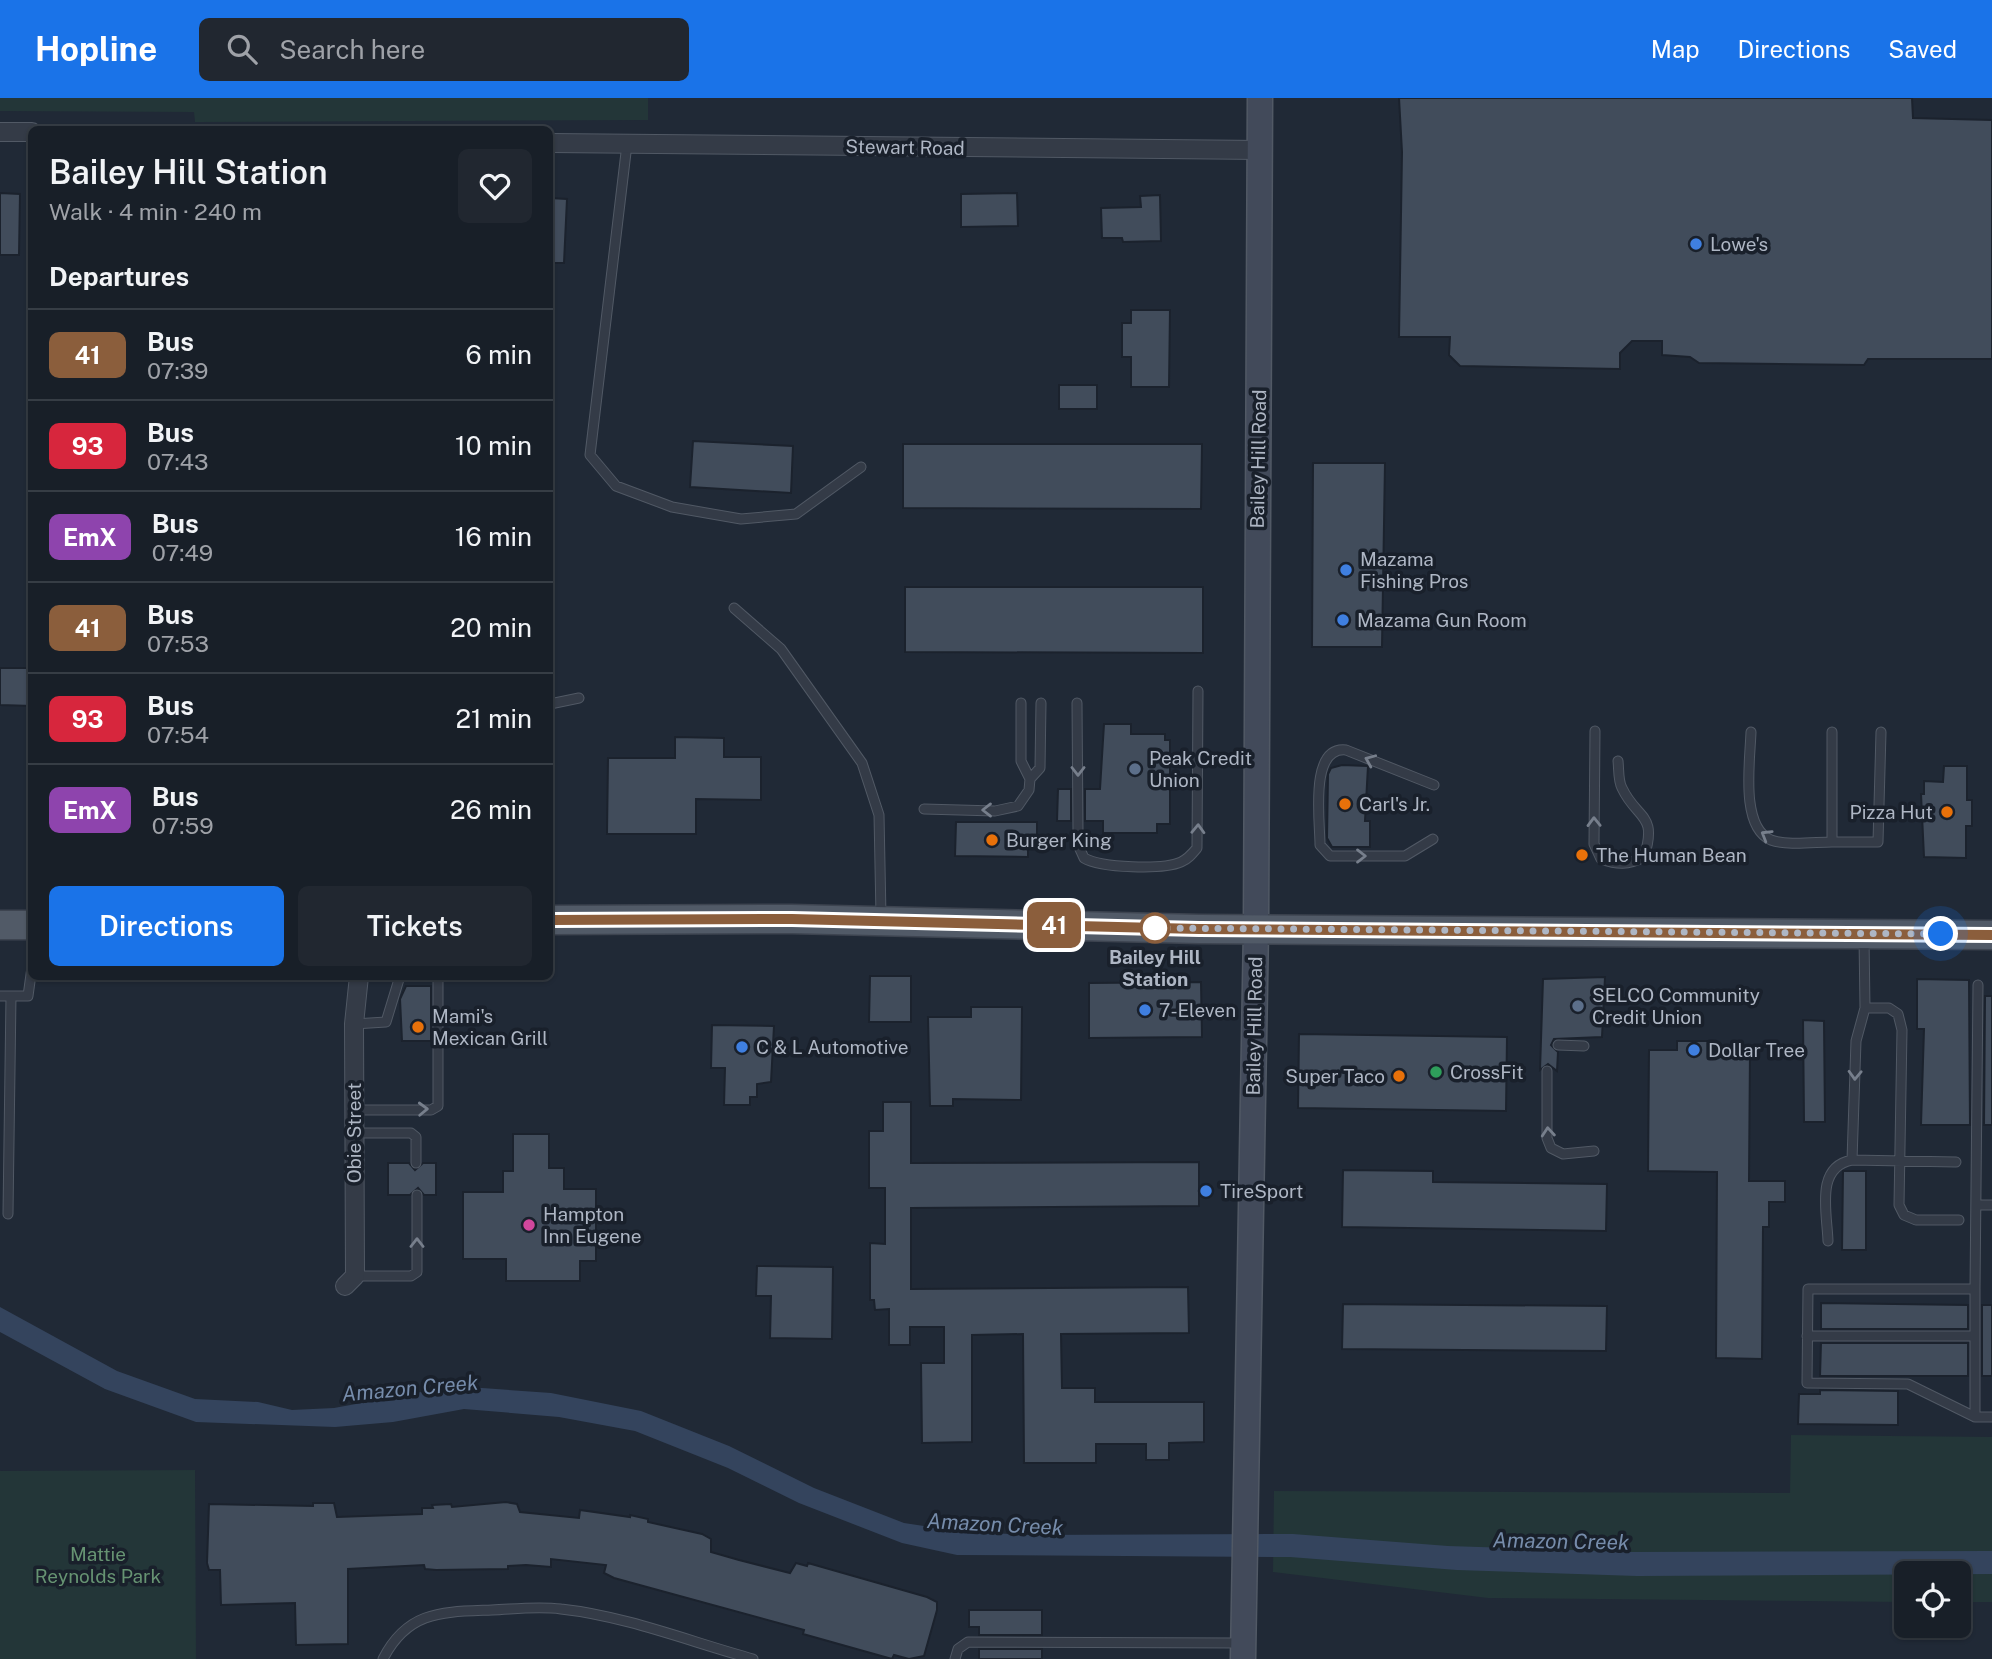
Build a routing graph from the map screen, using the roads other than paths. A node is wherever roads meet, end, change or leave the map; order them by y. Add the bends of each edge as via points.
1 (1260, 98) edge
2 (0, 132) edge
3 (28, 132) edge
4 (553, 143) edge
5 (627, 144) junction
6 (1260, 150) junction
7 (861, 467) dead end
8 (734, 608) dead end
9 (1198, 691) dead end
10 (579, 698) dead end
11 (553, 703) edge
12 (1041, 703) dead end
13 (1077, 703) dead end
14 (1021, 704) dead end
15 (1595, 731) dead end
16 (1751, 732) dead end
17 (1832, 732) dead end
18 (1881, 732) dead end
19 (1618, 761) dead end
20 (1030, 779) junction
21 (1434, 785) dead end
22 (924, 809) dead end
23 (1433, 839) dead end
24 (1832, 842) junction
25 (553, 920) edge
26 (881, 921) junction
27 (0, 925) edge
28 (28, 925) edge
29 (1256, 929) junction
30 (1864, 933) junction
31 (1992, 935) edge
32 (31, 980) edge
33 (359, 980) edge
34 (399, 980) edge
35 (438, 980) edge
36 (1978, 985) dead end
37 (0, 996) edge
38 (11, 996) junction
39 (1865, 1008) junction
40 (354, 1024) junction
41 (1558, 1045) dead end
42 (1584, 1046) dead end
43 (1547, 1071) dead end
44 (355, 1110) junction
45 (355, 1133) junction
46 (1594, 1152) dead end
47 (1852, 1160) junction
48 (1900, 1162) junction
49 (1956, 1162) dead end
50 (416, 1163) dead end
51 (417, 1195) dead end
52 (1976, 1205) junction
53 (1992, 1205) edge
54 (8, 1214) dead end
55 (1959, 1220) dead end
56 (1828, 1241) dead end
57 (350, 1281) joint
58 (1975, 1289) junction
59 (1807, 1336) junction
60 (1975, 1336) junction
61 (1975, 1418) junction
62 (1992, 1418) edge
63 (1243, 1651) edge
64 (383, 1659) edge
65 (753, 1659) edge
66 (955, 1659) edge

1 - 6 street, Bailey Hill Road
2 - 3 street
4 - 5 street, Stewart Road
5 - 6 street, Stewart Road
5 - 7 lane via 590,455 616,486 672,507 741,519 796,514
6 - 29 street, Bailey Hill Road
8 - 26 lane via 781,649 862,763 880,816
13 -> 9 lane via 1078,831 1084,858 1106,865 1169,865 1180,863 1197,848
10 - 11 lane
12 - 20 lane via 1040,768
14 - 20 lane via 1021,761
19 -> 15 lane via 1621,787 1647,819 1650,839 1644,857 1617,864 1601,859 1594,844
24 -> 16 lane via 1773,840 1757,830 1750,814
17 - 24 lane
18 - 24 lane via 1878,842
20 -> 22 lane via 1025,799 1009,810
21 -> 23 lane via 1346,750 1336,749 1327,755 1321,771 1320,845 1324,853 1405,856
25 - 26 main road
26 - 29 main road
27 - 28 main road
29 - 30 main road
29 - 63 street, Bailey Hill Road
30 - 31 main road
30 - 39 lane
32 - 38 lane via 29,996
33 - 40 street, Obie Street
34 - 40 lane via 386,1022
44 -> 35 lane via 438,1107
36 - 52 lane
37 - 38 lane
38 - 54 lane
39 -> 47 lane via 1856,1041
39 - 48 lane via 1889,1008 1898,1014 1902,1030
40 - 44 street, Obie Street
41 - 42 lane
46 -> 43 lane via 1563,1154 1551,1148
44 - 45 street, Obie Street
45 - 50 lane via 411,1133 416,1137
45 - 57 street, Obie Street
47 - 48 lane
47 - 56 lane via 1840,1162 1830,1171 1826,1185
48 - 49 lane
48 - 55 lane via 1903,1215 1916,1220
57 -> 51 lane via 417,1272
52 - 53 lane
52 - 58 lane
58 - 59 lane via 1808,1289
58 - 60 lane
59 - 60 lane
59 - 61 lane via 1807,1383 1908,1384
60 - 61 lane
61 - 62 lane
63 - 66 lane via 968,1642 958,1649
64 - 65 lane via 400,1633 425,1617 540,1607 590,1614

